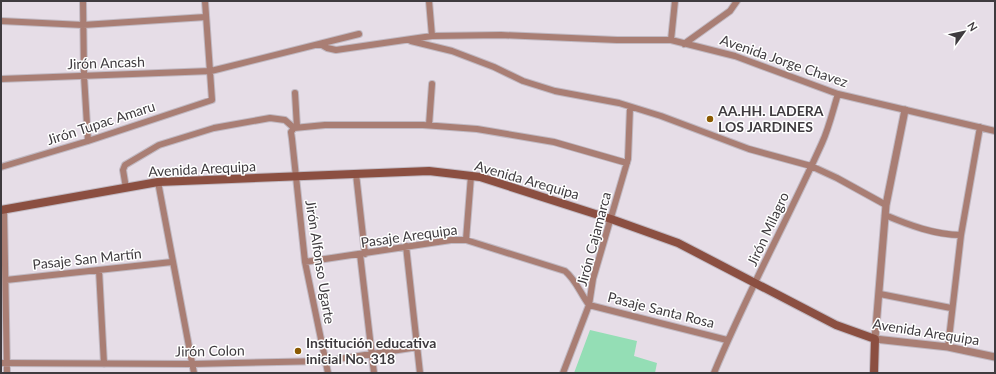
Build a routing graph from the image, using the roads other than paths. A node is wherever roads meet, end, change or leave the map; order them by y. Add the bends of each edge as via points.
1 (83, 1) edge
2 (205, 1) edge
3 (429, 1) edge
4 (675, 1) edge
5 (737, 1) edge
6 (206, 17) junction
7 (1, 21) edge
8 (83, 24) junction
9 (359, 34) dead end
10 (432, 36) junction
11 (408, 40) junction
12 (671, 40) junction
13 (320, 44) junction
14 (684, 44) junction
15 (211, 71) junction
16 (84, 76) junction
17 (1, 78) edge
18 (432, 84) dead end
19 (295, 93) dead end
20 (838, 94) junction
21 (630, 107) junction
22 (905, 110) junction
23 (429, 125) junction
24 (980, 127) junction
25 (296, 128) junction
26 (995, 131) edge
27 (88, 141) junction
28 (627, 163) junction
29 (811, 166) junction
30 (1, 167) edge
31 (356, 174) junction
32 (471, 176) junction
33 (295, 177) junction
34 (158, 182) junction
35 (126, 188) junction
36 (886, 205) junction
37 (2, 210) edge
38 (886, 215) junction
39 (612, 219) junction
40 (2, 230) edge
41 (961, 235) junction
42 (466, 240) junction
43 (406, 246) junction
44 (362, 254) junction
45 (172, 262) junction
46 (305, 262) junction
47 (99, 270) junction
48 (6, 280) junction
49 (755, 284) junction
50 (880, 294) junction
51 (589, 305) junction
52 (952, 308) junction
53 (875, 339) junction
54 (727, 340) junction
55 (418, 347) junction
56 (948, 348) junction
57 (372, 354) junction
58 (995, 357) edge
59 (325, 361) junction
60 (4, 362) edge
61 (104, 364) junction
62 (192, 364) junction
63 (7, 373) edge
64 (194, 373) edge
65 (328, 373) edge
66 (374, 373) edge
67 (420, 373) edge
68 (563, 373) edge
69 (714, 373) edge
70 (874, 373) edge

1 - 8 street
2 - 6 street
3 - 10 street
4 - 12 street
5 - 14 street via 730,11
6 - 8 street
6 - 15 street
7 - 8 street
8 - 16 street
9 - 13 street, Jirón Ancash
10 - 11 street, Avenida Jorge Chavez
10 - 12 street, Avenida Jorge Chavez via 501,35
11 - 13 street, Avenida Jorge Chavez via 336,50
11 - 21 street via 452,51 555,92
12 - 14 street, Avenida Jorge Chavez
13 - 15 street, Jirón Ancash
14 - 20 street, Avenida Jorge Chavez via 735,56
15 - 16 street, Jirón Ancash
15 - 27 street, Jirón Tupac Amaru via 212,100
16 - 17 street, Jirón Ancash
16 - 27 street
18 - 23 street
19 - 25 street, Jirón Alfonso Ugarte
20 - 22 street, Avenida Jorge Chavez
20 - 29 street, Jirón Milagro
21 - 28 street, Jirón Cajamarca
21 - 29 street via 688,125 749,149
22 - 24 street, Avenida Jorge Chavez
22 - 36 street
23 - 25 street via 325,125
23 - 28 street via 530,137 579,148
24 - 26 street, Avenida Jorge Chavez
24 - 41 street
25 - 33 street, Jirón Alfonso Ugarte via 291,132
25 - 35 street via 285,120 270,118 214,128 159,144 125,165 123,170
27 - 30 street, Jirón Tupac Amaru
28 - 39 street, Jirón Cajamarca
29 - 36 street
29 - 49 street, Jirón Milagro
31 - 32 main road, Avenida Arequipa via 429,171
31 - 33 main road, Avenida Arequipa
31 - 44 street
32 - 39 main road, Avenida Arequipa
32 - 42 street
33 - 34 main road, Avenida Arequipa
33 - 46 street, Jirón Alfonso Ugarte
34 - 35 main road, Avenida Arequipa
34 - 45 street
35 - 37 main road, Avenida Arequipa
36 - 38 street
37 - 40 street
38 - 41 street via 921,228
38 - 50 street
39 - 49 main road, Avenida Arequipa via 678,243
39 - 51 street, Jirón Cajamarca via 593,279
40 - 48 street
41 - 52 street
42 - 43 street, Pasaje Arequipa
42 - 51 street, Pasaje Arequipa via 565,270 574,278
43 - 44 street, Pasaje Arequipa
43 - 55 street
44 - 46 street, Pasaje Arequipa
44 - 57 street
45 - 47 street, Pasaje San Martín
45 - 62 street
46 - 59 street, Jirón Alfonso Ugarte
47 - 48 street, Pasaje San Martín
47 - 61 street
48 - 60 street
49 - 53 main road, Avenida Arequipa via 836,325
49 - 54 street, Jirón Milagro
50 - 52 street
50 - 53 street
51 - 54 street, Pasaje Santa Rosa
51 - 68 street, Jirón Cajamarca
52 - 56 street
53 - 56 street, Avenida Arequipa
53 - 70 main road
54 - 69 street, Jirón Milagro
55 - 57 street, Jirón Colon
55 - 67 street
56 - 58 street, Avenida Arequipa
57 - 59 street, Jirón Colon
57 - 66 street
59 - 62 street, Jirón Colon
59 - 65 street, Jirón Alfonso Ugarte
60 - 61 street, Jirón Colon
60 - 63 street
61 - 62 street, Jirón Colon
62 - 64 street

